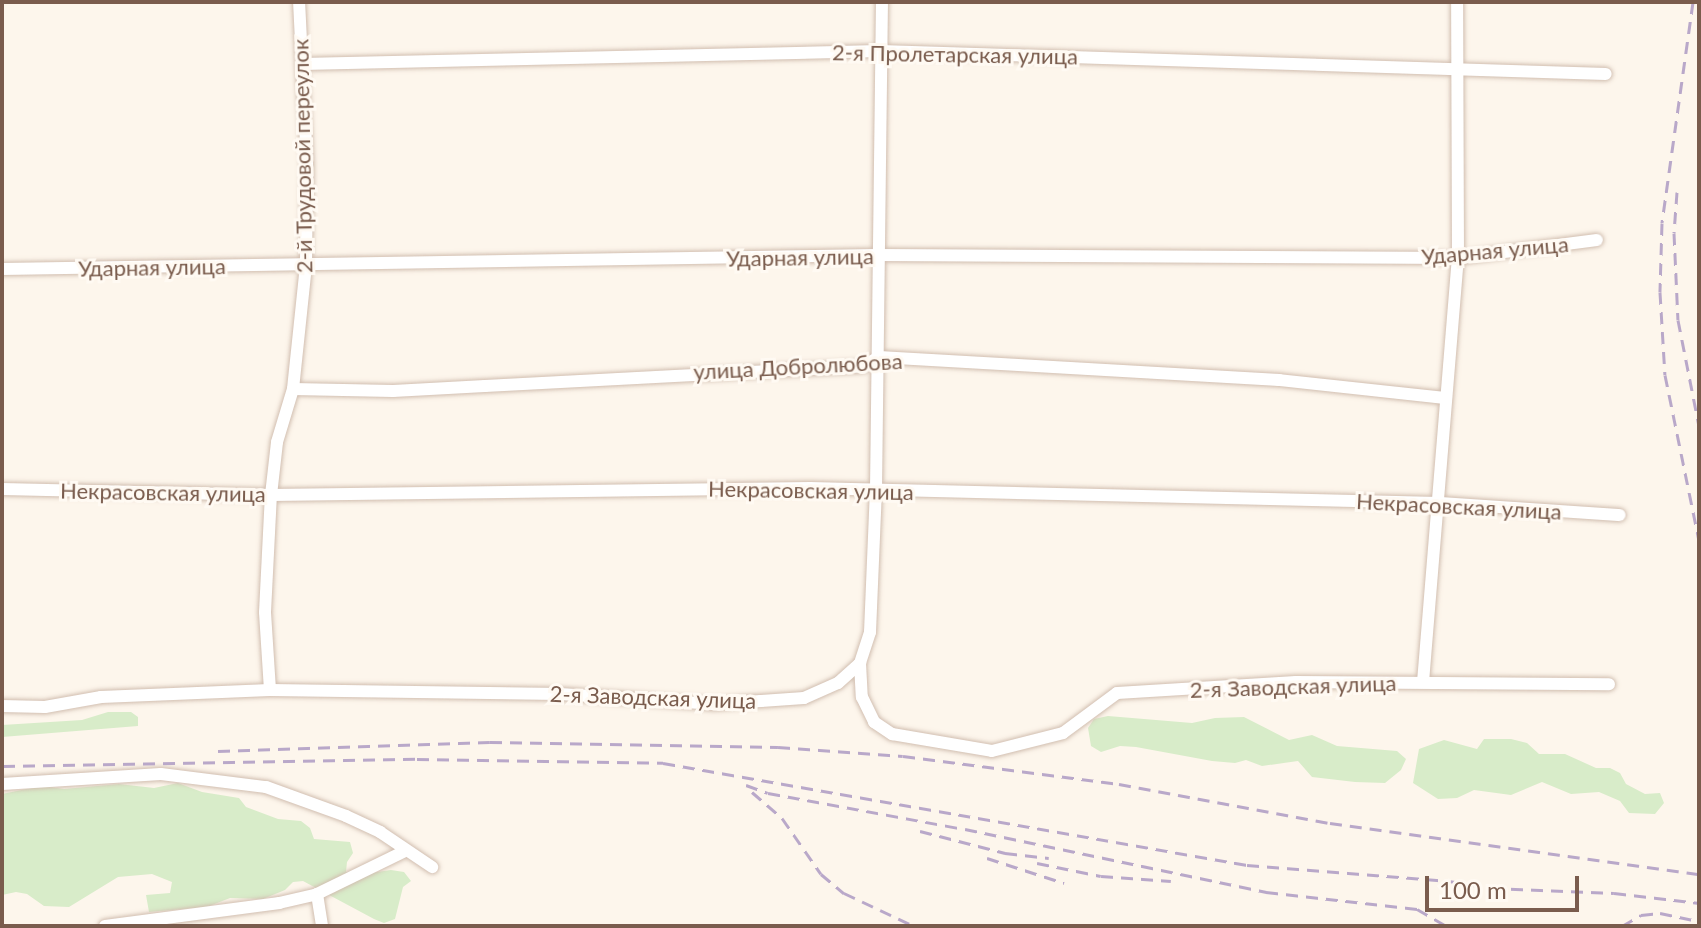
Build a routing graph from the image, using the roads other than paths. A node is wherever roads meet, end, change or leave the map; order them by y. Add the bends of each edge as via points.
1 (299, 2) edge
2 (882, 2) edge
3 (1457, 2) edge
4 (880, 51) junction
5 (302, 64) junction
6 (1455, 71) junction
7 (1606, 74) dead end
8 (1597, 240) dead end
9 (877, 255) junction
10 (1458, 258) junction
11 (306, 265) junction
12 (2, 269) edge
13 (879, 357) junction
14 (293, 389) junction
15 (1446, 398) junction
16 (2, 489) edge
17 (876, 490) junction
18 (271, 495) junction
19 (1439, 503) junction
20 (1620, 515) dead end
21 (860, 663) junction
22 (1423, 682) junction
23 (1609, 684) dead end
24 (270, 690) junction
25 (2, 706) edge
26 (2, 784) edge
27 (405, 851) junction
28 (432, 867) dead end
29 (317, 894) junction
30 (105, 926) edge
31 (322, 926) edge

1 - 5 street, 2-й Трудовой переулок
2 - 4 street
3 - 6 street
4 - 5 street, 2-я Пролетарская улица
4 - 6 street, 2-я Пролетарская улица
4 - 9 street
5 - 11 street, 2-й Трудовой переулок
6 - 7 street, 2-я Пролетарская улица
6 - 10 street
8 - 10 street, Ударная улица
9 - 10 street, Ударная улица
9 - 11 street, Ударная улица
9 - 13 street
10 - 15 street
11 - 12 street, Ударная улица
11 - 14 street, 2-й Трудовой переулок
13 - 14 street, улица Добролюбова via 863,366 393,391
13 - 15 street, улица Добролюбова via 1279,380
13 - 17 street
14 - 18 street, 2-й Трудовой переулок via 277,442
15 - 19 street
16 - 18 street, Некрасовская улица
17 - 18 street, Некрасовская улица
17 - 19 street, Некрасовская улица
17 - 21 street via 870,632
18 - 24 street, 2-й Трудовой переулок via 265,612
19 - 20 street, Некрасовская улица
19 - 22 street
21 - 22 street, 2-я Заводская улица via 862,697 874,722 892,734 992,751 1063,733 1117,693 1296,682
21 - 24 street, 2-я Заводская улица via 838,683 804,698 725,703 560,694
22 - 23 street, 2-я Заводская улица
24 - 25 street, 2-я Заводская улица
26 - 27 street via 161,774 266,787 346,816
27 - 28 street
27 - 29 street
29 - 30 street
29 - 31 street

